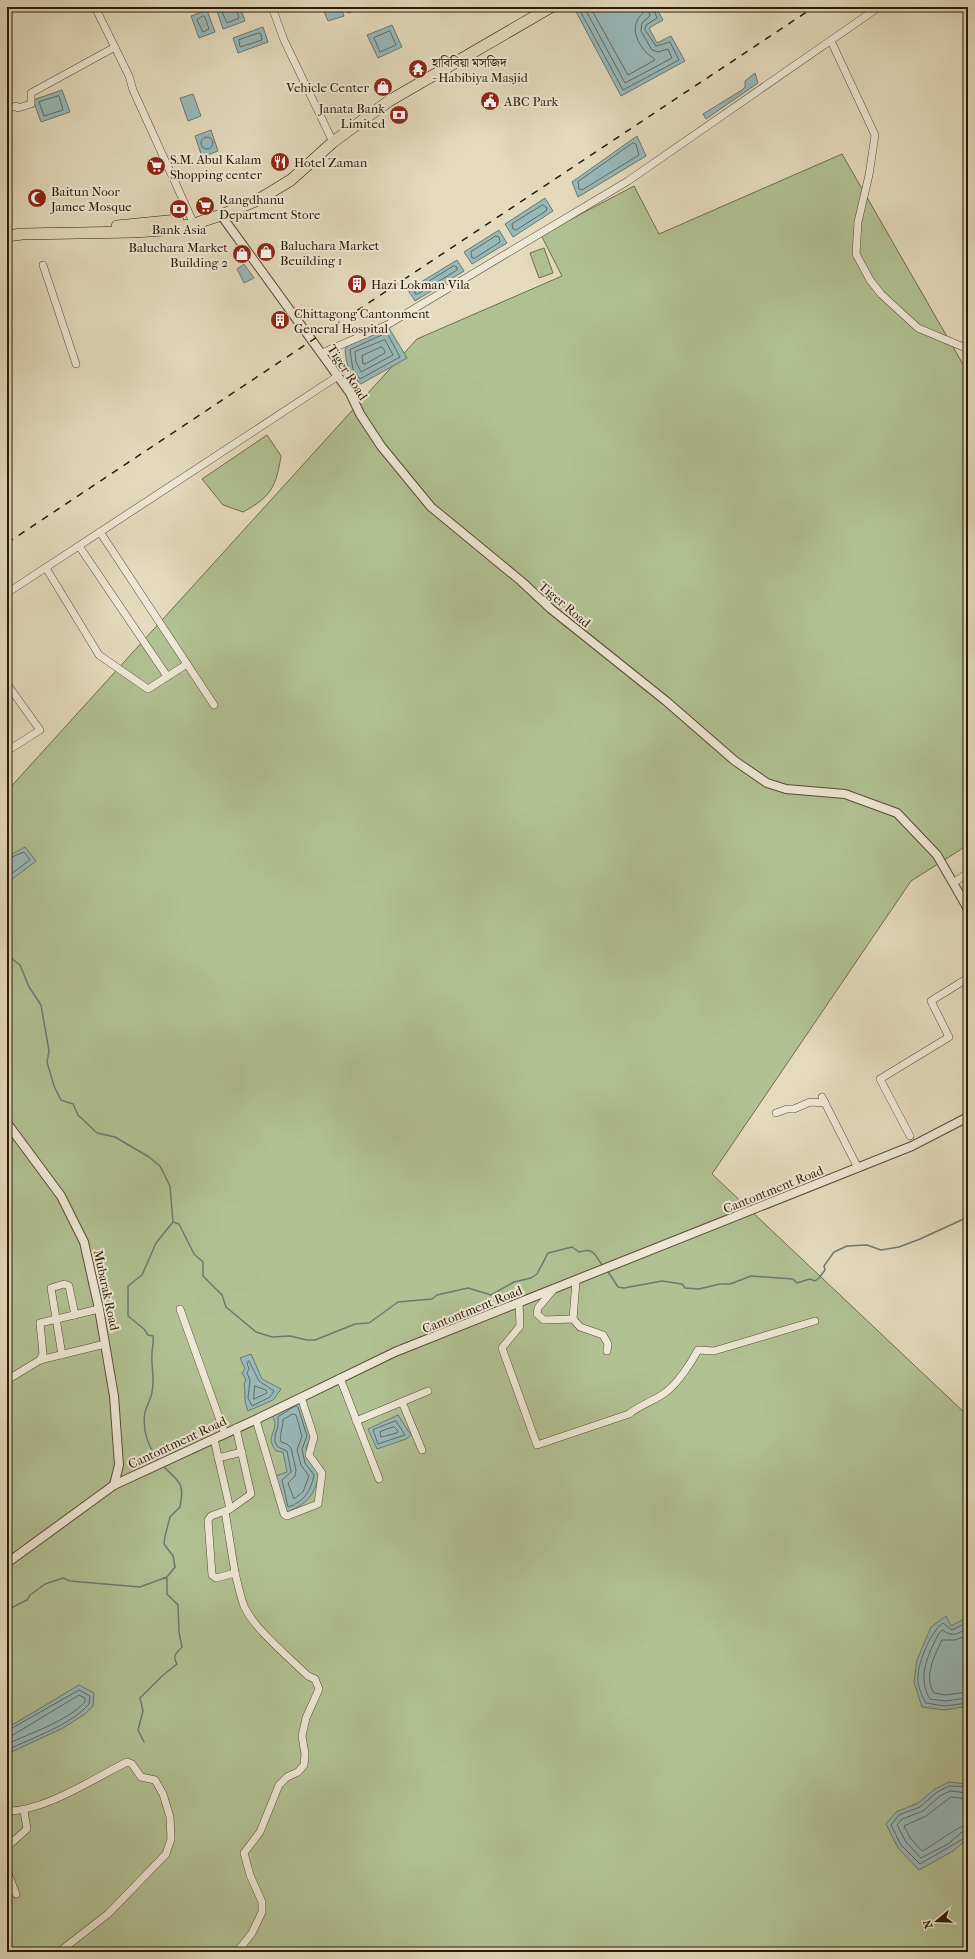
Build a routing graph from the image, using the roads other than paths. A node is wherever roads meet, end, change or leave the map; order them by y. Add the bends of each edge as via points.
1 (95, 7) edge
2 (272, 7) edge
3 (537, 7) edge
4 (551, 7) edge
5 (879, 7) edge
6 (831, 41) junction
7 (115, 47) junction
8 (7, 109) edge
9 (332, 140) junction
10 (221, 215) junction
11 (194, 221) junction
12 (7, 230) edge
13 (7, 236) edge
14 (43, 265) dead end
15 (968, 349) edge
16 (322, 353) junction
17 (76, 364) dead end
18 (338, 376) junction
19 (100, 532) junction
20 (79, 546) junction
21 (46, 568) junction
22 (7, 593) edge
23 (187, 664) junction
24 (167, 676) junction
25 (7, 685) edge
26 (214, 705) dead end
27 (7, 751) edge
28 (968, 873) edge
29 (953, 883) junction
30 (968, 909) edge
31 (968, 978) edge
32 (776, 1113) dead end
33 (968, 1117) edge
34 (7, 1122) edge
35 (910, 1136) dead end
36 (858, 1168) junction
37 (576, 1281) junction
38 (553, 1290) junction
39 (519, 1303) junction
40 (99, 1309) junction
41 (180, 1309) dead end
42 (76, 1315) junction
43 (56, 1319) junction
44 (573, 1319) junction
45 (815, 1321) dead end
46 (105, 1344) junction
47 (607, 1351) dead end
48 (62, 1355) junction
49 (40, 1360) junction
50 (340, 1378) junction
51 (7, 1380) edge
52 (428, 1391) dead end
53 (301, 1397) junction
54 (402, 1402) junction
55 (258, 1419) junction
56 (356, 1421) junction
57 (236, 1428) junction
58 (225, 1434) junction
59 (214, 1439) junction
60 (422, 1450) dead end
61 (242, 1452) junction
62 (218, 1458) junction
63 (379, 1479) dead end
64 (114, 1485) junction
65 (228, 1510) junction
66 (7, 1563) edge
67 (235, 1573) junction
68 (7, 1811) edge
69 (24, 1811) junction
70 (7, 1847) edge
71 (7, 1871) edge
72 (16, 1894) dead end
73 (59, 1952) edge
74 (237, 1952) edge

1 - 7 street
2 - 9 street via 284,40
3 - 9 highway via 385,96
4 - 9 highway via 396,96
5 - 6 street
6 - 15 street via 875,135 858,222 856,254 881,294 918,328
6 - 16 street via 628,181 387,325
7 - 8 street via 31,93 31,104
7 - 11 street
9 - 10 highway via 291,180 258,200
9 - 11 highway via 280,180 245,199
10 - 11 highway
10 - 16 street, Tiger Road
11 - 12 highway
11 - 13 highway via 163,230
14 - 17 street
16 - 18 street, Tiger Road
18 - 19 street
18 - 29 street, Tiger Road via 381,446 431,506 551,609 666,700 735,761 767,783 786,789 845,794 897,813 937,855
19 - 20 street
19 - 23 street
20 - 21 street
20 - 24 street
21 - 22 street
21 - 24 street via 100,655 148,689
23 - 24 street
23 - 26 street
25 - 27 street via 40,730
28 - 29 street
29 - 30 street, Tiger Road
31 - 35 street via 931,1001 949,1037 880,1079
32 - 36 street via 824,1100
33 - 36 street, Cantontment Road via 912,1146
34 - 40 street, Mubarak Road via 61,1196 84,1242
36 - 37 street, Cantontment Road
37 - 38 street, Cantontment Road
37 - 44 street
38 - 39 street, Cantontment Road
38 - 44 street via 538,1308 537,1314 544,1320
39 - 45 street via 520,1326 502,1348 537,1445 629,1414 666,1392 691,1364 698,1350 714,1351
39 - 50 street, Cantontment Road via 396,1352
40 - 42 street
40 - 46 street, Mubarak Road
41 - 58 street
42 - 43 street
42 - 43 street via 69,1286 64,1284 51,1288
43 - 48 street
43 - 49 street via 40,1323 43,1354
44 - 47 street via 580,1327 603,1335 608,1344
46 - 48 street
46 - 64 street, Mubarak Road via 114,1396 119,1465
48 - 49 street
49 - 51 street
50 - 53 street, Cantontment Road
50 - 56 street
52 - 54 street
53 - 55 street, Cantontment Road
53 - 55 street via 314,1437 309,1455 322,1473 318,1504 287,1516 284,1514
54 - 56 street
54 - 60 street
55 - 57 street, Cantontment Road
56 - 63 street
57 - 58 street, Cantontment Road
57 - 61 street
58 - 59 street, Cantontment Road
59 - 62 street
59 - 64 street, Cantontment Road
61 - 62 street
61 - 65 street via 251,1494
62 - 65 street
64 - 66 street, Cantontment Road
65 - 67 street
65 - 67 street via 211,1516 208,1520 212,1575 216,1578
67 - 74 street via 249,1615 308,1676 315,1679 319,1689 306,1718 302,1736 304,1765 279,1785 260,1832 244,1853 262,1902 262,1912 252,1933
68 - 69 street
69 - 70 street via 27,1829
69 - 73 street via 129,1762 141,1778 155,1780 164,1794 170,1817 171,1839 166,1854 108,1914
71 - 72 street

